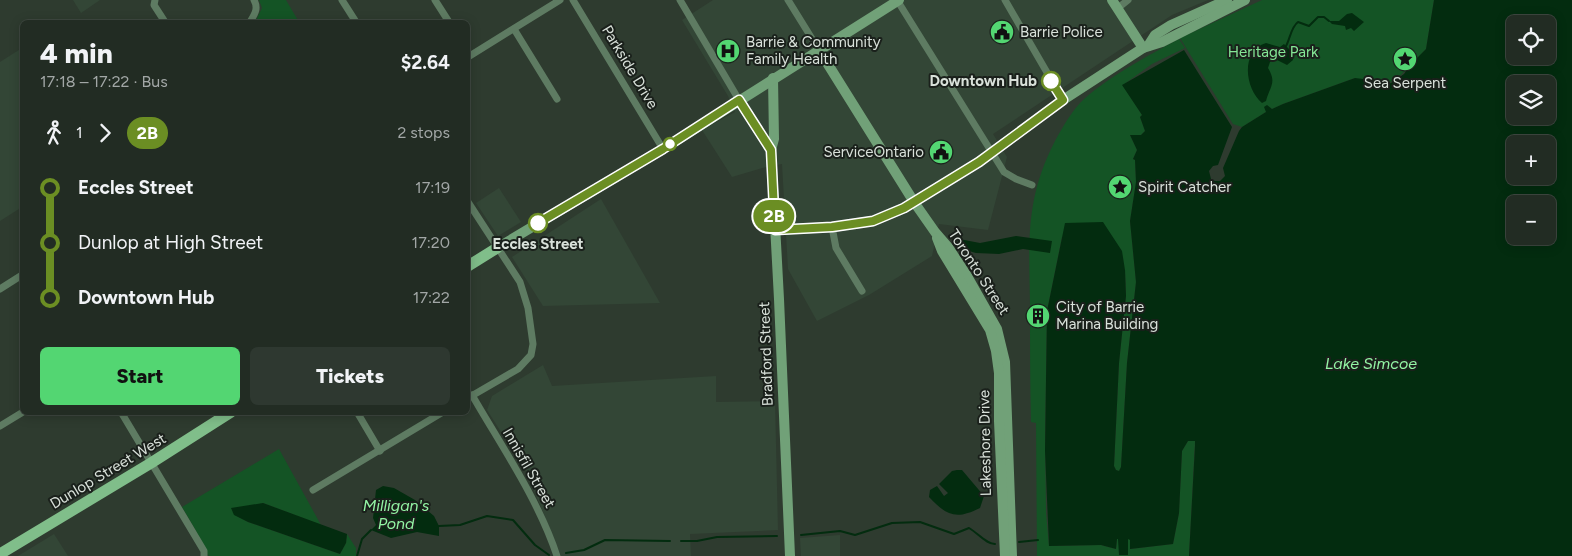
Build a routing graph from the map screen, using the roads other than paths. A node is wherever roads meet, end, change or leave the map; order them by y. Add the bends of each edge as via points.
1 (154, 0) edge
2 (254, 0) edge
3 (342, 0) edge
4 (435, 0) edge
5 (560, 0) edge
6 (573, 0) edge
7 (680, 0) edge
8 (788, 0) edge
9 (898, 0) edge
10 (1005, 0) edge
11 (1128, 0) edge
12 (1227, 0) edge
13 (1245, 0) edge
14 (1115, 4) edge
15 (164, 20) edge
16 (251, 20) edge
17 (355, 20) edge
18 (448, 20) edge
19 (514, 29) junction
20 (1145, 47) junction
21 (819, 50) junction
22 (470, 54) edge
23 (774, 78) junction
24 (557, 99) dead end
25 (739, 100) junction
26 (1063, 100) junction
27 (663, 149) junction
28 (771, 150) junction
29 (992, 153) junction
30 (1032, 185) dead end
31 (914, 202) junction
32 (470, 205) edge
33 (832, 227) junction
34 (775, 230) junction
35 (497, 248) junction
36 (470, 265) edge
37 (20, 276) edge
38 (0, 289) edge
39 (862, 291) dead end
40 (994, 329) junction
41 (470, 396) edge
42 (20, 414) edge
43 (123, 415) edge
44 (226, 415) edge
45 (359, 415) edge
46 (438, 415) edge
47 (0, 426) edge
48 (380, 451) junction
49 (151, 463) junction
50 (313, 490) dead end
51 (0, 554) edge
52 (204, 556) edge
53 (557, 556) edge
54 (790, 556) edge
55 (1005, 556) edge
56 (1012, 556) edge

1 - 15 street
2 - 16 street via 257,6
3 - 17 street
4 - 18 street
5 - 19 street
6 - 27 street, Parkside Drive
7 - 25 street
8 - 21 street, Toronto Street
9 - 21 main road
9 - 29 street
10 - 26 street
11 - 14 street
12 - 20 main road via 1163,30
13 - 20 main road via 1162,42
14 - 20 main road
19 - 22 street
19 - 24 street
20 - 26 main road
21 - 23 main road
21 - 31 main road, Toronto Street
23 - 25 main road
23 - 28 main road, Bradford Street via 774,139
25 - 27 main road
25 - 28 main road
26 - 29 main road
27 - 35 main road
28 - 34 main road, Bradford Street
29 - 30 street via 1004,172
29 - 31 main road
31 - 33 main road via 873,221
31 - 40 main road, Toronto Street
32 - 35 street
33 - 34 main road
33 - 39 street via 836,248
34 - 54 main road, Bradford Street
35 - 36 main road
35 - 41 street via 523,290 532,335 531,355 518,370
37 - 38 street
40 - 55 main road, Lakeshore Drive via 999,373
40 - 56 main road, Lakeshore Drive via 1005,362
41 - 53 street, Innisfil Street via 538,509
42 - 47 street
43 - 49 street
44 - 49 main road, Dunlop Street West
45 - 48 street
46 - 48 street
48 - 50 street
49 - 51 main road, Dunlop Street West
49 - 52 street

